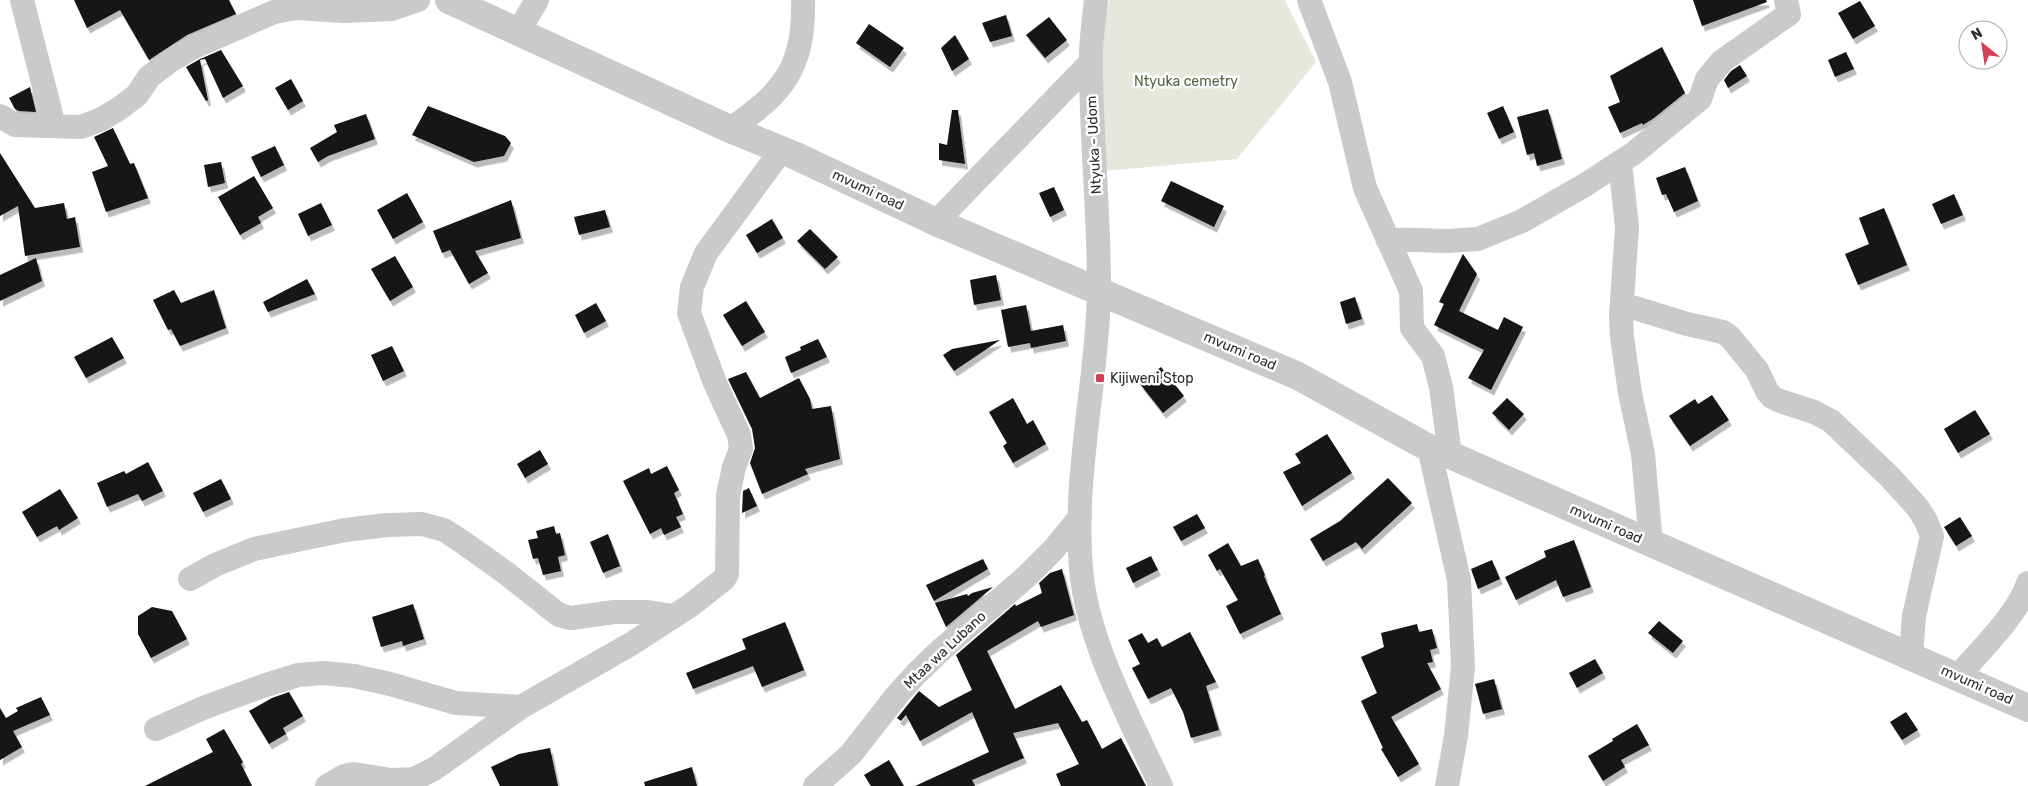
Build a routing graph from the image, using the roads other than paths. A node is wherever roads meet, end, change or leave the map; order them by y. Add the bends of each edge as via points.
1 (22, 0) edge
2 (418, 0) edge
3 (449, 0) edge
4 (538, 0) edge
5 (804, 0) edge
6 (1096, 0) edge
7 (1309, 0) edge
8 (1786, 0) edge
9 (518, 32) junction
10 (1090, 62) junction
11 (0, 116) edge
12 (54, 126) junction
13 (730, 129) junction
14 (781, 151) junction
15 (1620, 162) junction
16 (936, 222) junction
17 (1387, 239) junction
18 (1099, 290) junction
19 (1622, 304) junction
20 (1440, 451) junction
21 (1080, 517) junction
22 (1650, 544) junction
23 (190, 579) dead end
24 (2028, 583) edge
25 (673, 616) junction
26 (1911, 656) junction
27 (1958, 676) junction
28 (521, 707) junction
29 (2028, 708) edge
30 (156, 729) dead end
31 (327, 786) edge
32 (815, 786) edge
33 (1161, 786) edge
34 (1447, 786) edge

1 - 12 street
2 - 12 street via 392,9 296,8 274,12 170,61 149,77 137,95 102,119 81,127
3 - 9 street, mvumi road
4 - 9 street
5 - 13 street via 803,38 787,78 749,116
6 - 10 street, Ntyuka - Udom
7 - 17 street via 1340,82 1364,188
8 - 15 street via 1789,14 1722,60 1707,79 1700,99
9 - 13 street, mvumi road
10 - 16 street
10 - 18 street, Ntyuka - Udom
11 - 12 street via 15,125
13 - 14 street, mvumi road
14 - 16 street, mvumi road
14 - 25 street via 706,253 692,287 689,313 739,435 741,449 728,495 727,574 719,585
15 - 17 street via 1522,221 1478,239
15 - 19 street via 1627,226
16 - 18 street, mvumi road
17 - 20 street via 1412,291 1412,328 1433,356 1441,387
18 - 20 street, mvumi road via 1298,376
18 - 21 street, Ntyuka - Udom
19 - 22 street via 1622,337 1643,454
19 - 26 street via 1723,332 1757,370 1772,397 1831,420 1918,508 1932,536 1914,616
20 - 22 street, mvumi road
20 - 34 street via 1459,580 1463,667
21 - 32 street, Mtaa wa Lubano via 1026,577 917,673 851,754
21 - 33 street, Ntyuka - Udom via 1080,568 1093,626 1107,666
22 - 26 street, mvumi road
23 - 25 street via 254,549 345,530 388,524 422,524 444,530 461,541 559,615 570,618 614,612 648,612
24 - 27 street via 2010,615
25 - 28 street
26 - 27 street, mvumi road
27 - 29 street, mvumi road
28 - 30 street via 456,703 390,684 323,673 298,675 263,686
28 - 31 street via 434,769 414,779 392,780 354,774

